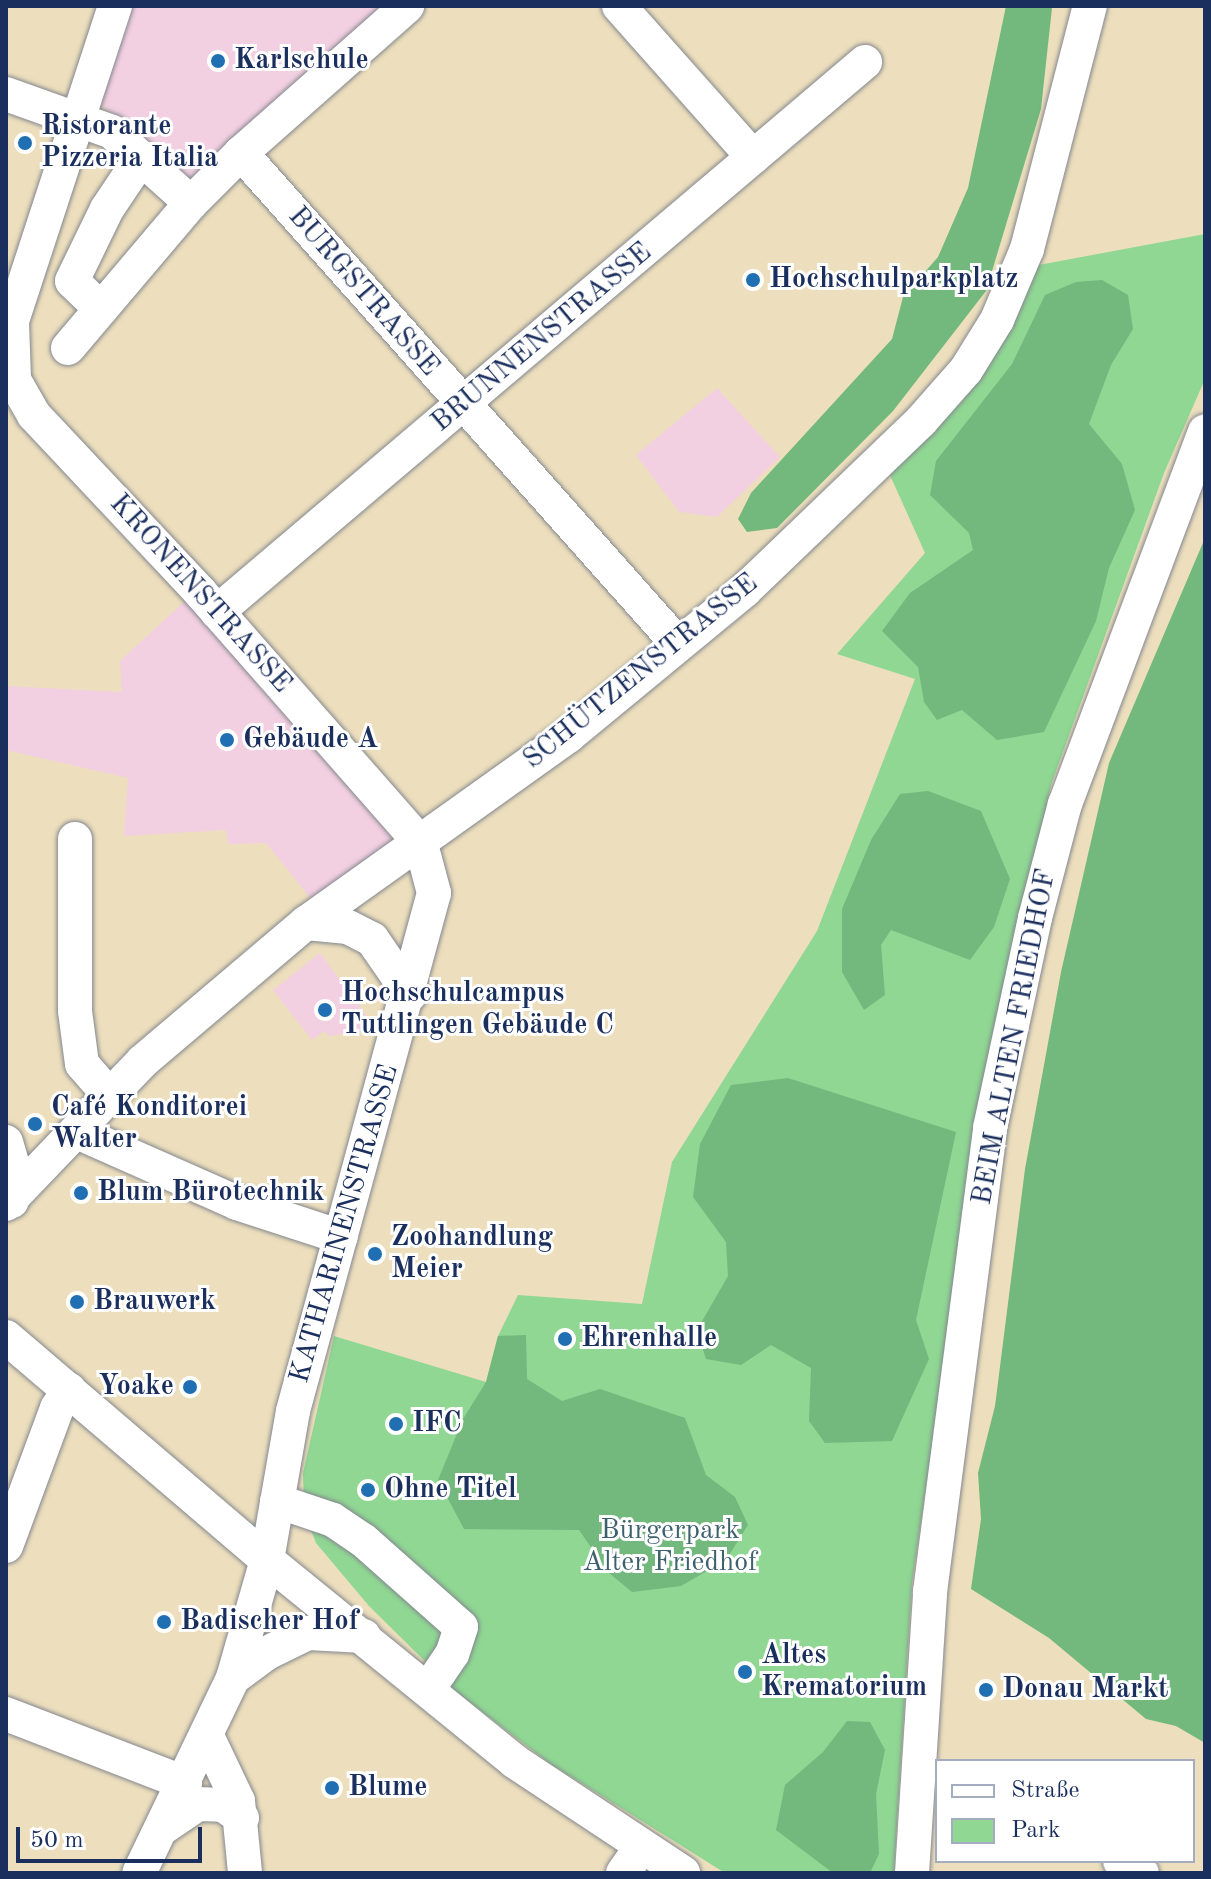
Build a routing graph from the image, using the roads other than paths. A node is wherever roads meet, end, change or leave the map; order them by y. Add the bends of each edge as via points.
1 (115, 6) edge
2 (407, 6) edge
3 (619, 6) edge
4 (1090, 6) edge
5 (865, 62) dead end
6 (6, 94) edge
7 (77, 118) junction
8 (241, 153) junction
9 (753, 157) junction
10 (141, 158) junction
11 (191, 203) junction
12 (101, 309) junction
13 (68, 348) dead end
14 (9, 386) edge
15 (463, 405) junction
16 (1205, 431) edge
17 (217, 612) junction
18 (678, 644) junction
19 (494, 790) junction
20 (75, 839) dead end
21 (421, 844) junction
22 (434, 893) junction
23 (306, 923) junction
24 (410, 994) junction
25 (110, 1096) junction
26 (77, 1132) junction
27 (6, 1142) edge
28 (9, 1203) edge
29 (341, 1237) junction
30 (6, 1337) edge
31 (69, 1390) junction
32 (277, 1501) junction
33 (8, 1531) edge
34 (267, 1560) junction
35 (364, 1636) junction
36 (233, 1678) junction
37 (429, 1688) junction
38 (6, 1714) edge
39 (207, 1736) junction
40 (929, 1764) edge
41 (185, 1783) junction
42 (242, 1818) junction
43 (164, 1827) junction
44 (632, 1860) edge
45 (1124, 1863) edge
46 (139, 1873) edge
47 (245, 1873) edge
48 (683, 1873) edge
49 (912, 1873) edge
50 (1142, 1873) edge

1 - 7 street
2 - 8 street
3 - 9 street
4 - 18 street, SCHÜTZENSTRASSE via 1027,249 997,320 966,370 887,458 745,590
5 - 9 street, BRUNNENSTRASSE
6 - 7 street
7 - 10 street via 112,132
7 - 14 street via 12,322
8 - 11 street
8 - 15 street, BURGSTRASSE
9 - 15 street, BRUNNENSTRASSE
10 - 11 street
10 - 12 street via 107,209 72,281
11 - 12 street
12 - 13 street
14 - 17 street, KRONENSTRASSE
15 - 17 street, BRUNNENSTRASSE
15 - 18 street, BURGSTRASSE
16 - 40 street, BEIM ALTEN FRIEDHOF via 1065,804 990,1128 930,1592
17 - 21 street, KRONENSTRASSE
18 - 19 street, SCHÜTZENSTRASSE
19 - 21 street, SCHÜTZENSTRASSE
19 - 22 street
20 - 25 street via 82,1064
21 - 22 street, KATHARINENSTRASSE
21 - 23 street, SCHÜTZENSTRASSE
22 - 24 street, KATHARINENSTRASSE
23 - 24 street via 348,927 372,939
23 - 25 street, SCHÜTZENSTRASSE via 143,1061
24 - 29 street, KATHARINENSTRASSE
25 - 26 street, SCHÜTZENSTRASSE
26 - 28 street, SCHÜTZENSTRASSE
26 - 29 street via 237,1203
27 - 28 street via 13,1166
29 - 32 street, KATHARINENSTRASSE via 293,1411
30 - 31 street
31 - 33 street
31 - 34 street
32 - 34 street, KATHARINENSTRASSE
32 - 37 street via 333,1520 363,1540 461,1627 452,1654
34 - 35 street
34 - 36 street, KATHARINENSTRASSE
35 - 36 street via 308,1633
35 - 37 street
36 - 39 street, KATHARINENSTRASSE
37 - 44 street
38 - 41 street
39 - 41 street, KATHARINENSTRASSE
39 - 42 street
40 - 49 street, BEIM ALTEN FRIEDHOF
41 - 43 street, KATHARINENSTRASSE
42 - 43 street via 223,1805 198,1804
42 - 47 street
43 - 46 street, KATHARINENSTRASSE
44 - 48 street
45 - 50 street

